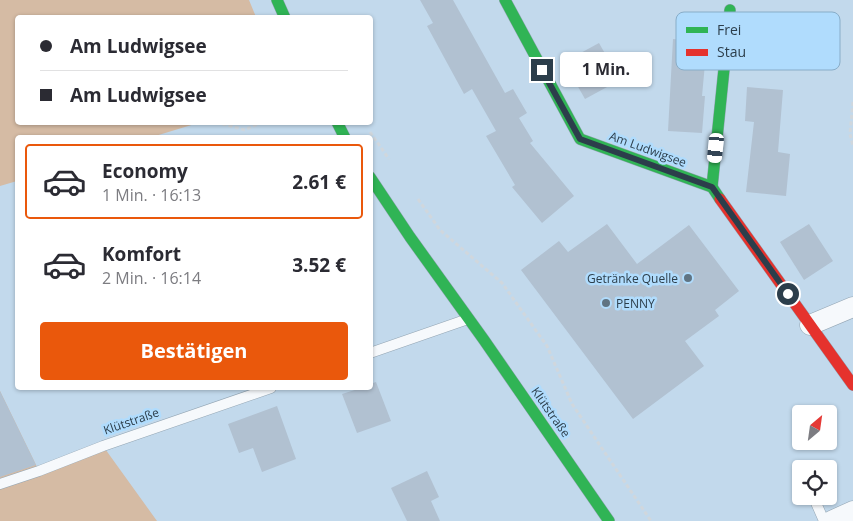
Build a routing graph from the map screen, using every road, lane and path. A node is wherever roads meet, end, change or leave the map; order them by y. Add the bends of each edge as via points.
1 (277, 0) edge
2 (505, 0) edge
3 (284, 15) edge
4 (724, 70) edge
5 (853, 102) edge
6 (226, 125) edge
7 (255, 125) edge
8 (369, 130) dead end
9 (373, 135) edge
10 (373, 136) edge
11 (853, 146) edge
12 (391, 161) dead end
13 (373, 182) edge
14 (712, 187) junction
15 (413, 192) dead end
16 (853, 307) edge
17 (469, 319) junction
18 (810, 325) junction
19 (373, 352) edge
20 (853, 385) edge
21 (265, 390) edge
22 (0, 484) edge
23 (817, 505) edge
24 (853, 511) edge
25 (609, 521) edge
26 (651, 521) edge
27 (824, 521) edge
28 (831, 521) edge

1 - 3 street
2 - 14 street, Am Ludwigsee via 580,139
4 - 14 street
5 - 11 path via 850,134
6 - 7 path via 244,130
8 - 9 path
10 - 12 path
13 - 17 street, Klütstraße
14 - 18 street
15 - 26 path via 440,230 502,283 546,346 572,404
16 - 18 street
17 - 19 lane
17 - 25 street, Klütstraße
18 - 20 street
21 - 22 lane, Klütstraße
23 - 27 lane
24 - 28 street

